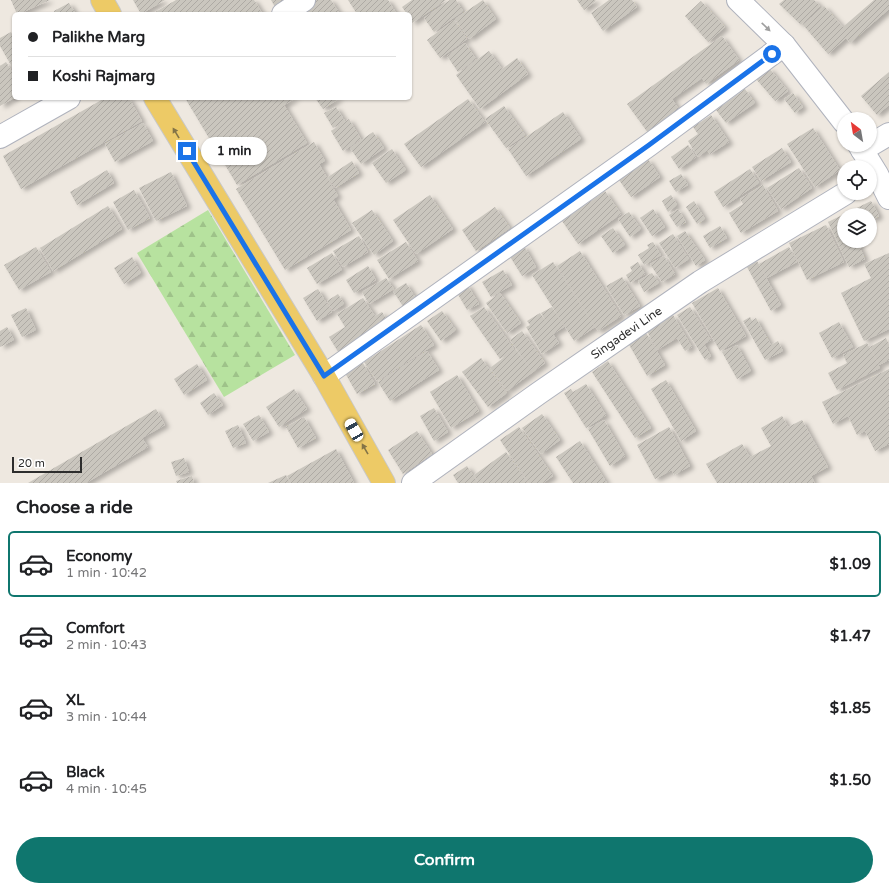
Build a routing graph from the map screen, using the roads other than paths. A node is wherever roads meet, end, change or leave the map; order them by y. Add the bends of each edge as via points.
1 (102, 0) edge
2 (304, 0) edge
3 (738, 0) edge
4 (109, 12) edge
5 (286, 12) edge
6 (784, 45) junction
7 (65, 100) edge
8 (156, 100) edge
9 (837, 113) edge
10 (889, 134) edge
11 (0, 137) edge
12 (877, 140) edge
13 (877, 180) edge
14 (837, 198) edge
15 (889, 198) edge
16 (324, 376) junction
17 (384, 483) edge
18 (413, 483) edge

1 - 4 main road
2 - 5 street
3 -> 6 street
6 - 9 street
6 - 16 street via 649,145
7 - 11 street
16 -> 8 main road
10 - 12 street
13 - 15 street
14 - 18 street, Singadevi Line via 700,282 539,392
17 -> 16 main road

